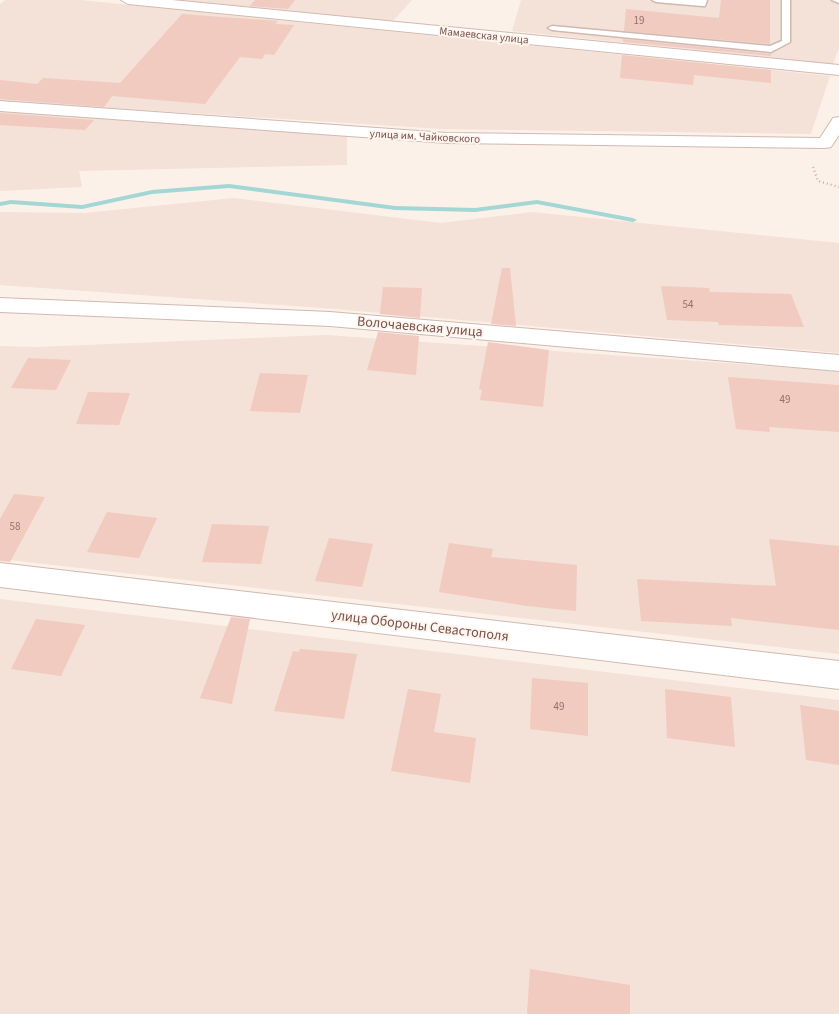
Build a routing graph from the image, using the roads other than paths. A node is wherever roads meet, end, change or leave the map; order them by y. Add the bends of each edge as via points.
1 (128, 0) edge
2 (656, 0) edge
3 (703, 0) edge
4 (786, 0) edge
5 (552, 28) dead end
6 (839, 70) edge
7 (0, 106) edge
8 (839, 122) edge
9 (0, 305) edge
10 (839, 363) edge
11 (0, 575) edge
12 (839, 675) edge

1 - 6 street, Мамаевская улица
2 - 3 lane via 702,4
4 - 5 lane via 786,42 771,49
7 - 8 street, улица им. Чайковского via 447,138 824,143
9 - 10 street, Волочаевская улица via 330,319
11 - 12 street, улица Обороны Севастополя

